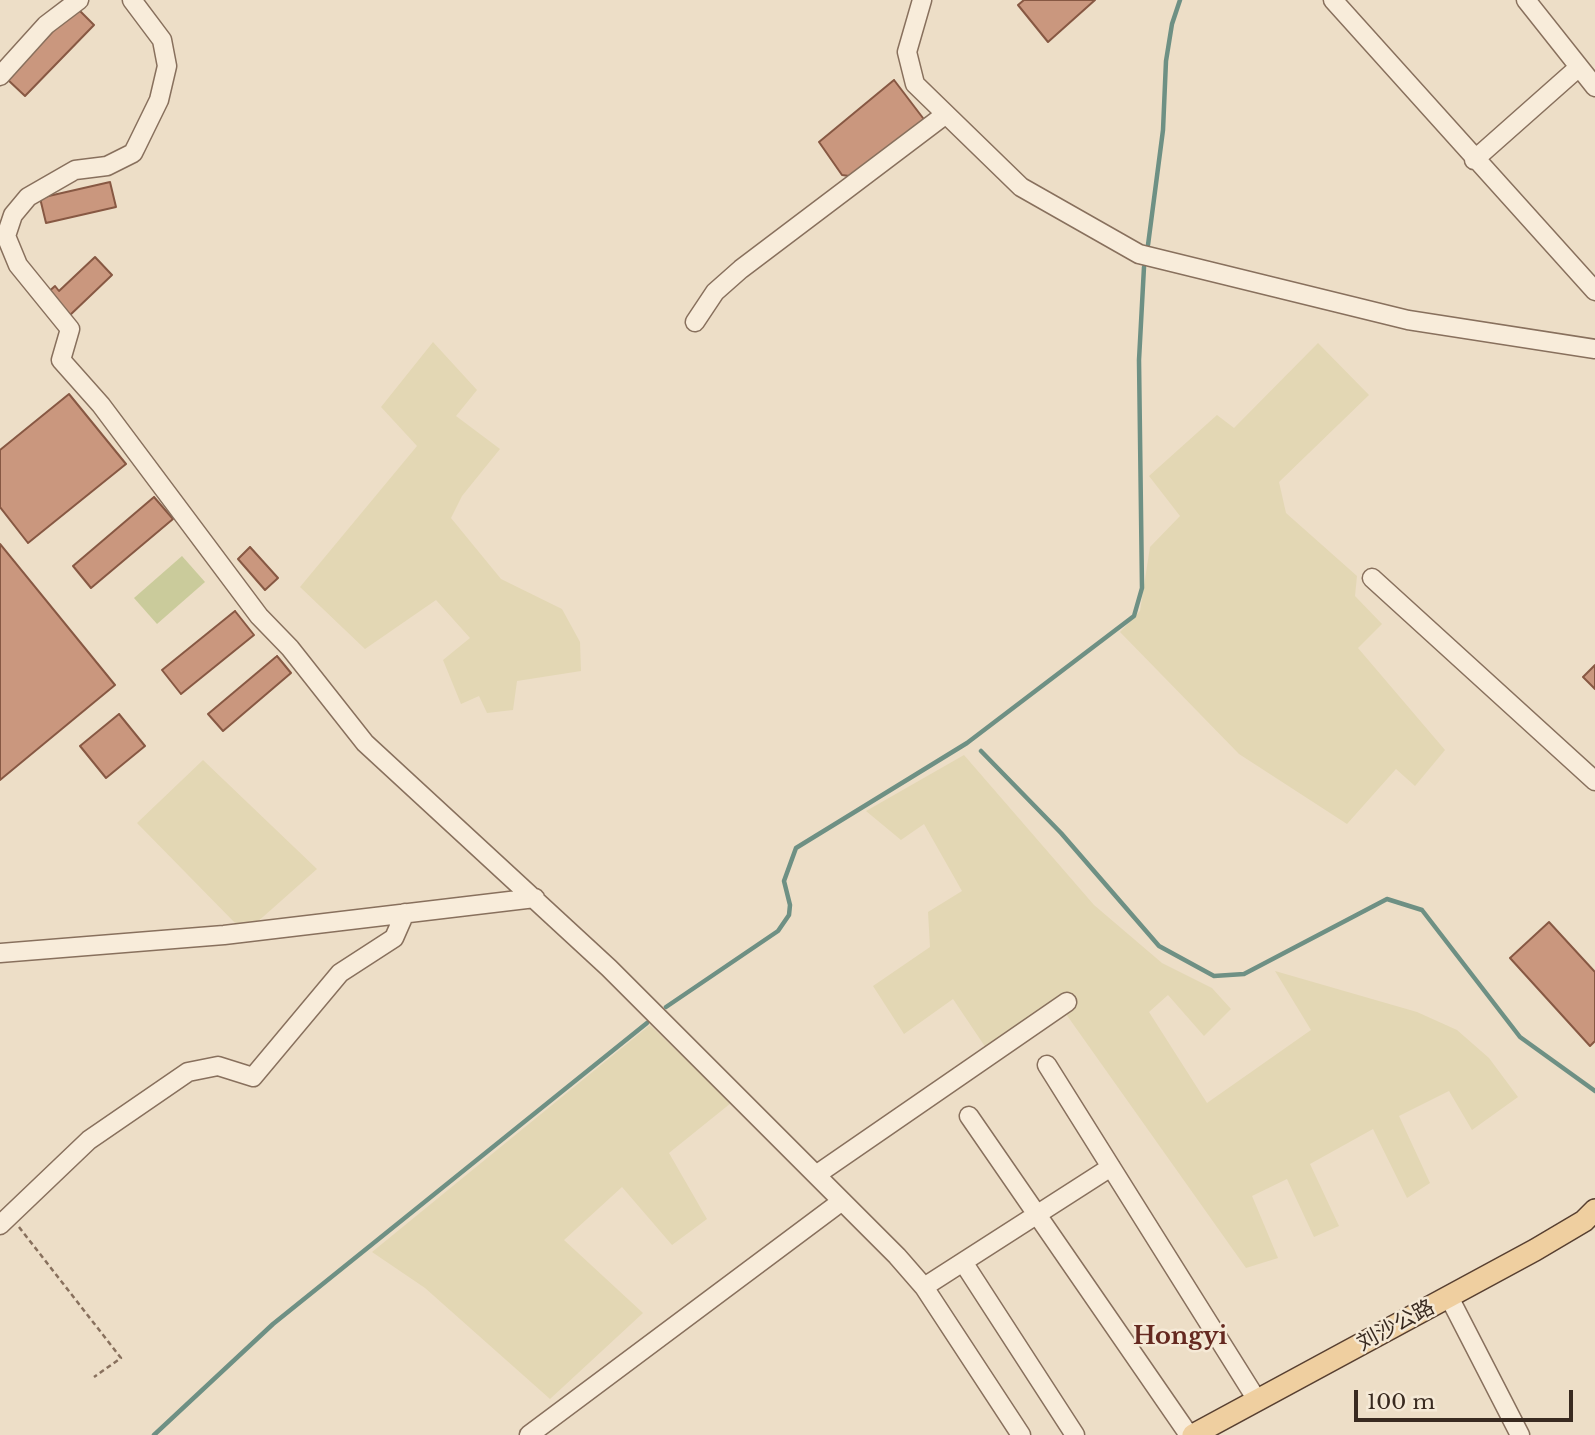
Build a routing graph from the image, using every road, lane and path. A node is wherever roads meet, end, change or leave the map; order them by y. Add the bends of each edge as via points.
1 (79, 0) edge
2 (132, 0) edge
3 (922, 0) edge
4 (1333, 0) edge
5 (1526, 0) edge
6 (1579, 66) junction
7 (0, 76) edge
8 (1595, 87) edge
9 (946, 114) junction
10 (1474, 160) junction
11 (1595, 291) edge
12 (695, 322) dead end
13 (1595, 349) edge
14 (1372, 578) dead end
15 (1594, 778) edge
16 (535, 898) junction
17 (405, 913) junction
18 (0, 953) edge
19 (1067, 1002) dead end
20 (1047, 1065) dead end
21 (969, 1116) dead end
22 (1111, 1167) junction
23 (816, 1175) junction
24 (842, 1201) junction
25 (1595, 1210) edge
26 (1035, 1216) junction
27 (5, 1221) edge
28 (962, 1262) junction
29 (924, 1287) junction
30 (1449, 1297) junction
31 (94, 1377) dead end
32 (1257, 1400) junction
33 (530, 1435) edge
34 (1021, 1435) edge
35 (1075, 1435) edge
36 (1191, 1435) edge
37 (1520, 1435) edge

1 - 7 street via 46,25
2 - 16 street via 162,40 167,66 148,124 133,153 107,166 75,170 28,197 13,215 6,236 18,265 70,330 61,360 101,405 259,616 365,743
3 - 9 street via 907,52 915,84
4 - 10 street
5 - 6 street
6 - 8 street
6 - 10 street
9 - 12 street via 741,269 715,292
9 - 13 street via 1021,187 1139,254 1408,320
10 - 11 street
14 - 15 street
16 - 17 street
16 - 23 street
17 - 18 street
17 - 27 street via 394,938 340,973 253,1077 218,1066 188,1072 89,1140
19 - 23 street
20 - 22 street
21 - 26 street
22 - 26 street
22 - 32 street
23 - 24 street
24 - 29 street
24 - 33 street
25 - 30 main road, 刘沙公路 via 1535,1251
26 - 28 street
26 - 36 street
27 - 31 path via 121,1358
28 - 29 street
28 - 35 street
29 - 34 street
30 - 32 main road, 刘沙公路
30 - 37 street
32 - 36 main road, 刘沙公路

